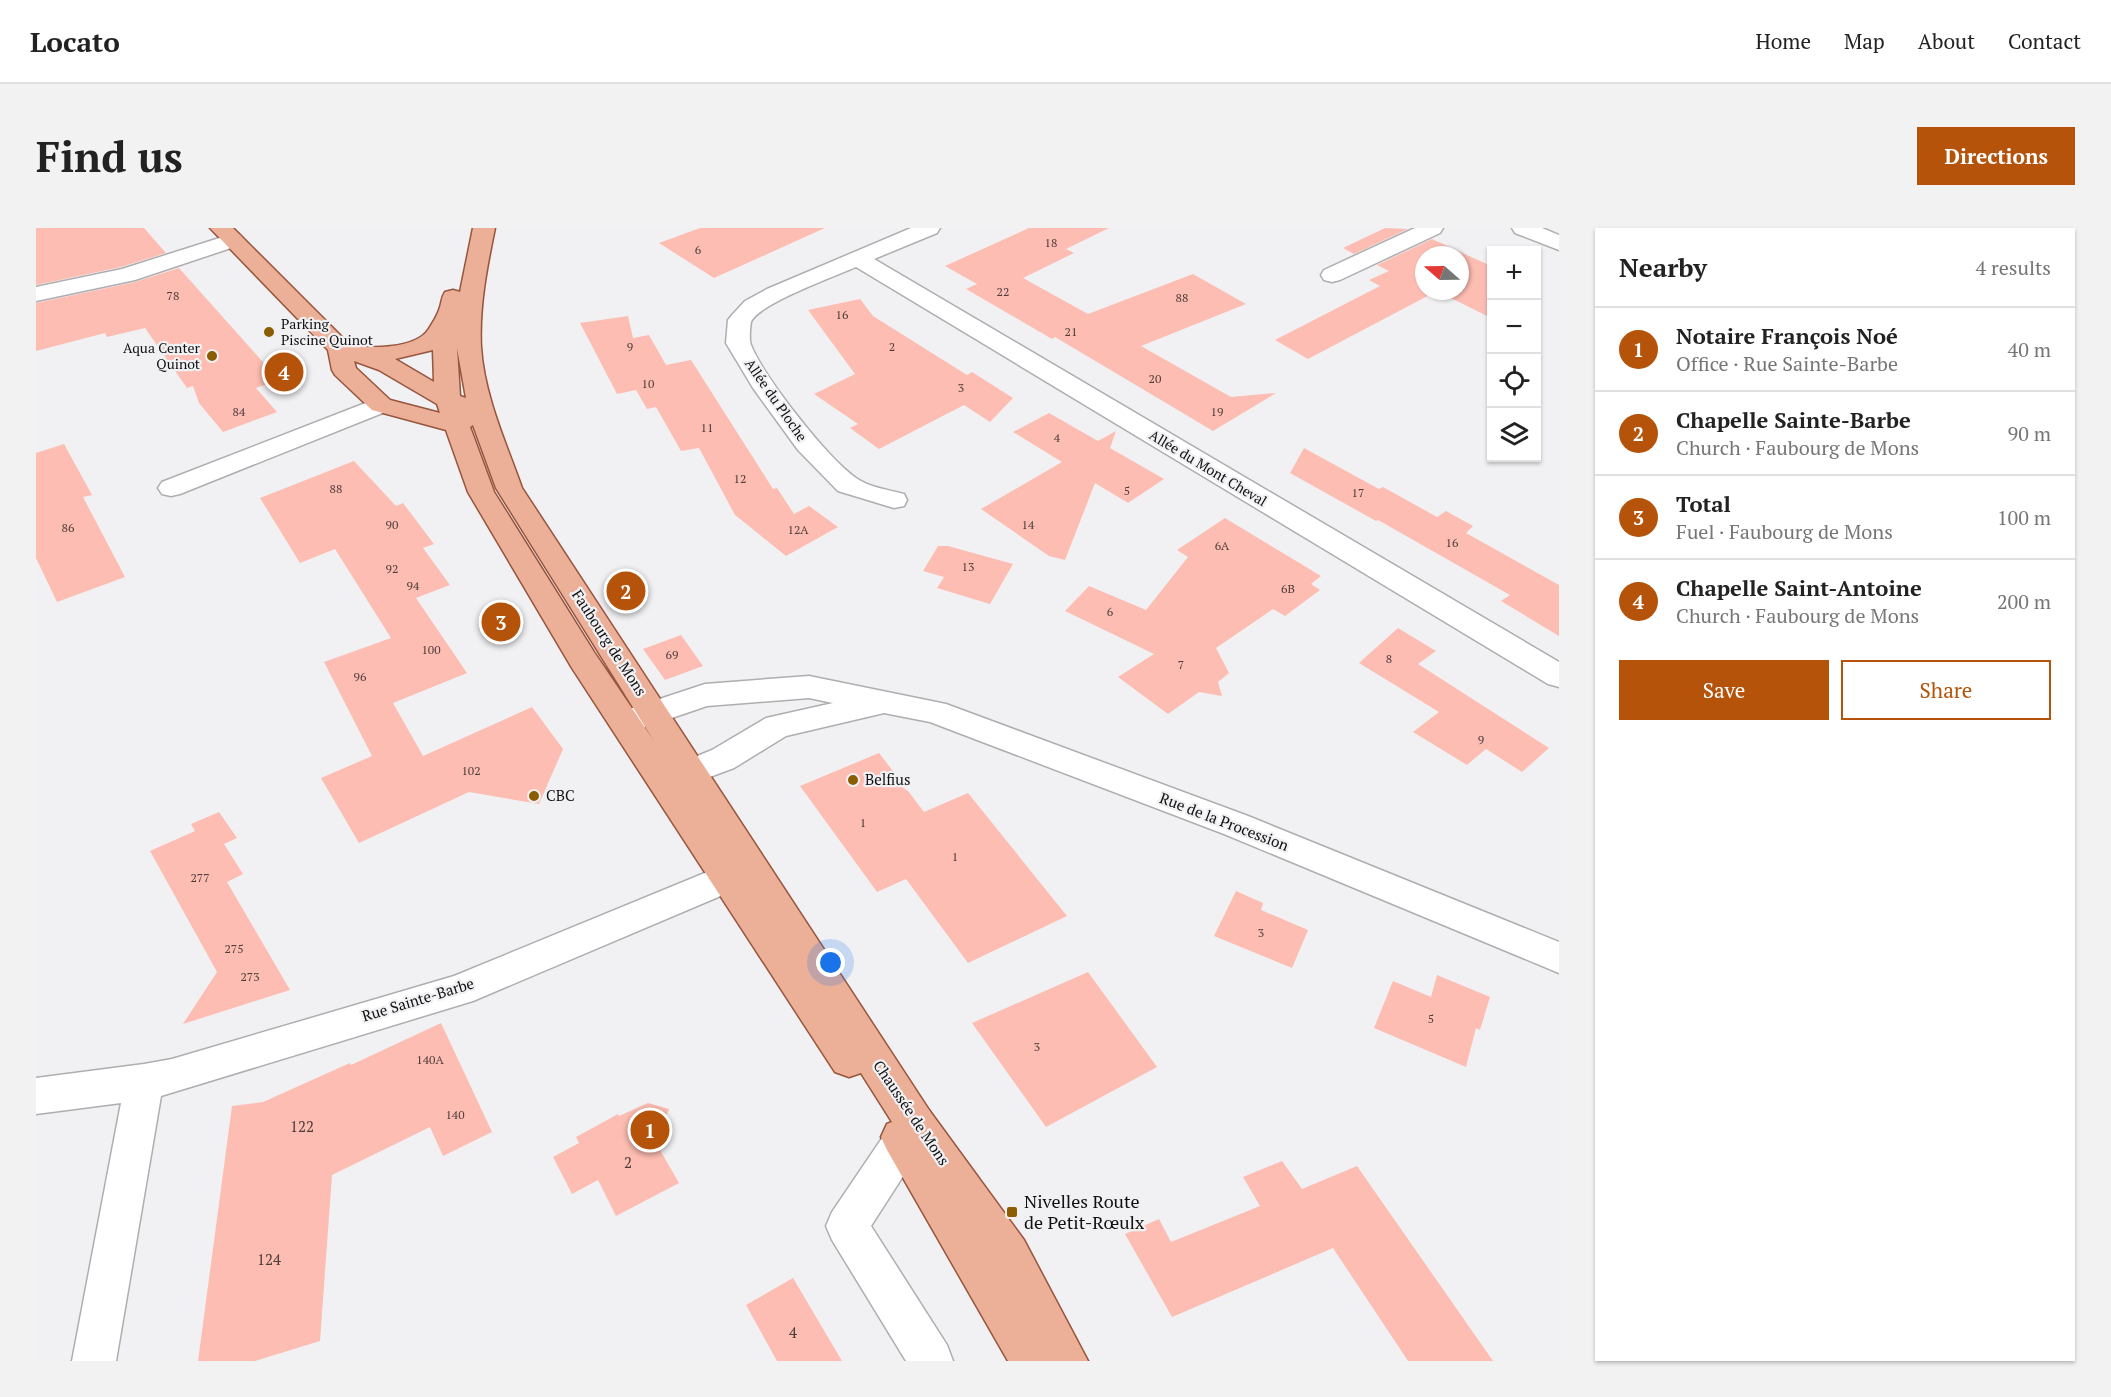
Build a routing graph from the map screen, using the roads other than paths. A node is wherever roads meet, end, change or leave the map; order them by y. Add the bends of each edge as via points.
1 (468, 228) edge
2 (484, 228) edge
3 (929, 228) edge
4 (1432, 228) edge
5 (1523, 228) edge
6 (226, 234) edge
7 (1559, 243) edge
8 (858, 259) junction
9 (1332, 275) dead end
10 (36, 294) edge
11 (450, 311) junction
12 (340, 348) junction
13 (381, 405) junction
14 (481, 411) junction
15 (452, 412) junction
16 (171, 488) dead end
17 (894, 500) dead end
18 (1559, 676) edge
19 (884, 703) junction
20 (639, 717) junction
21 (645, 754) junction
22 (691, 772) junction
23 (739, 873) junction
24 (1559, 958) edge
25 (144, 1083) junction
26 (36, 1096) edge
27 (909, 1132) junction
28 (94, 1361) edge
29 (931, 1361) edge
30 (1033, 1361) edge
31 (1066, 1361) edge

1 - 11 main road, Faubourg de Mons
2 - 14 main road, Faubourg de Mons via 471,290 469,348
3 - 8 street, Allée du Ploche
4 - 9 street
5 - 7 street
6 - 10 street via 128,275
6 - 12 main road
8 - 17 street, Allée du Ploche via 753,306 740,320 738,343 807,445 847,485
8 - 18 street, Allée du Mont Cheval
11 - 12 main road via 432,341 403,352 374,354
11 - 15 main road, Faubourg de Mons via 444,356
12 - 13 main road via 344,370
12 - 15 main road via 388,365
13 - 15 main road
13 - 16 street
14 - 15 main road
14 - 20 main road, Faubourg de Mons via 509,488
15 - 20 main road, Faubourg de Mons via 481,492 540,592
19 - 20 street, Rue de la Procession via 808,687 705,695
19 - 22 street, Rue de la Procession via 777,726 723,759
19 - 24 street, Rue de la Procession via 935,712 1236,825
20 - 21 main road, Faubourg de Mons
20 - 22 main road, Faubourg de Mons
21 - 22 street
21 - 23 main road, Faubourg de Mons
22 - 23 main road, Faubourg de Mons
23 - 25 street, Rue Sainte-Barbe via 460,990
23 - 27 main road, Chaussée de Mons
25 - 26 street, Rue Sainte-Barbe
25 - 28 street
27 - 29 street via 847,1226
27 - 30 main road, Chaussée de Mons
27 - 31 main road, Chaussée de Mons via 1009,1255

